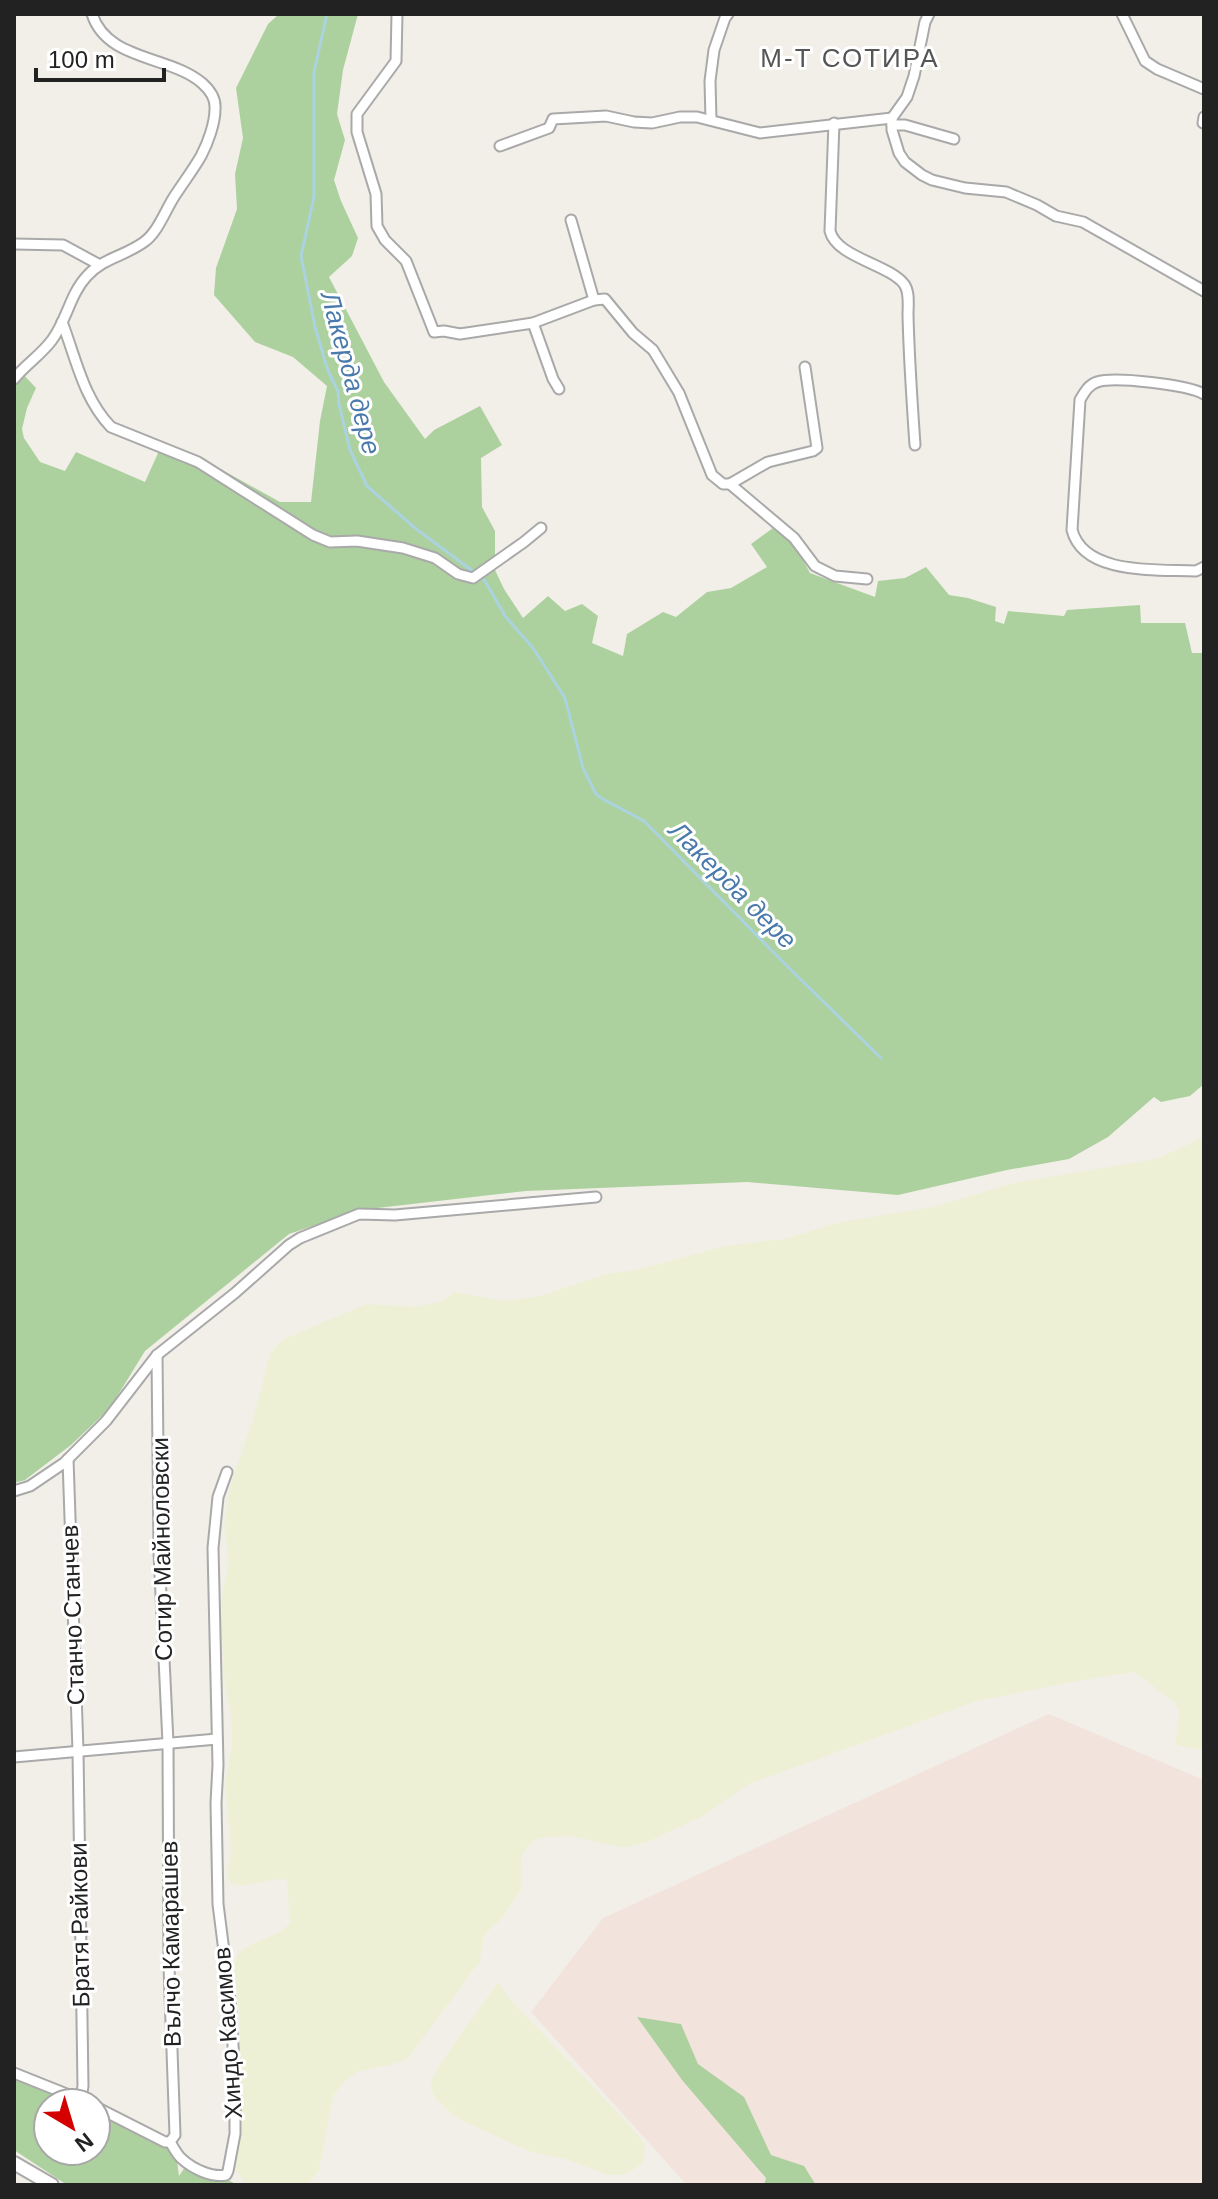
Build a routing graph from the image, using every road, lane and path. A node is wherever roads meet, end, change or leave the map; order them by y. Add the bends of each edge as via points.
1 (92, 14) edge
2 (397, 14) edge
3 (728, 14) edge
4 (929, 14) edge
5 (1122, 14) edge
6 (1204, 89) edge
7 (711, 120) junction
8 (892, 122) junction
9 (834, 123) junction
10 (954, 139) dead end
11 (500, 146) dead end
12 (571, 220) dead end
13 (14, 244) edge
14 (98, 264) junction
15 (1204, 291) edge
16 (594, 300) junction
17 (62, 322) junction
18 (533, 323) junction
19 (805, 367) dead end
20 (14, 379) edge
21 (559, 389) dead end
22 (1204, 394) edge
23 (915, 445) dead end
24 (730, 484) junction
25 (541, 528) dead end
26 (1204, 567) edge
27 (867, 579) dead end
28 (596, 1197) dead end
29 (157, 1355) junction
30 (68, 1459) junction
31 (227, 1472) dead end
32 (14, 1491) edge
33 (217, 1739) junction
34 (168, 1743) junction
35 (78, 1751) junction
36 (14, 1757) edge
37 (14, 2073) edge
38 (50, 2087) edge
39 (83, 2087) edge
40 (112, 2115) edge
41 (170, 2142) junction
42 (14, 2163) edge
43 (50, 2184) edge

1 - 14 street via 109,41 199,81 216,108 202,154 150,237
2 - 18 street via 396,61 357,114 359,140 376,194 377,226 406,261 434,332 460,334
3 - 7 street via 714,50
4 - 8 street via 907,97
5 - 6 street via 1145,61
7 - 9 street via 760,133
7 - 11 street via 553,119 549,128
8 - 9 street
8 - 10 street
8 - 15 street via 899,153 922,175 965,188 1006,192 1056,216 1083,222
9 - 23 street via 830,231 835,242 899,280 908,291
12 - 16 street
13 - 14 street via 63,245
14 - 17 street via 76,290
16 - 18 street
16 - 24 street via 605,299 653,350 679,393 710,473
17 - 20 street via 51,342
17 - 25 street via 86,391 111,427 198,462 313,535 330,542 403,548 473,578
18 - 21 street
19 - 24 street via 816,449 768,462
22 - 26 street via 1114,380 1091,385 1080,400 1072,530 1084,551 1110,565 1196,571
24 - 27 street via 794,538 815,566 835,576
28 - 29 street via 359,1214 289,1245
29 - 30 street via 106,1421
29 - 34 street, Сотир Майноловски
30 - 32 street
30 - 35 street, Станчо Станчев
31 - 33 street via 218,1497 213,1548
33 - 34 street
33 - 41 street, Хиндо Касимов via 218,1904 235,2076 235,2134 226,2175 217,2177 181,2159
34 - 35 street
34 - 41 street, Вълчо Камарашев via 175,2135
35 - 36 street
35 - 39 street, Братя Райкови
37 - 38 street
40 - 41 street, Хиндо Касимов
42 - 43 street

